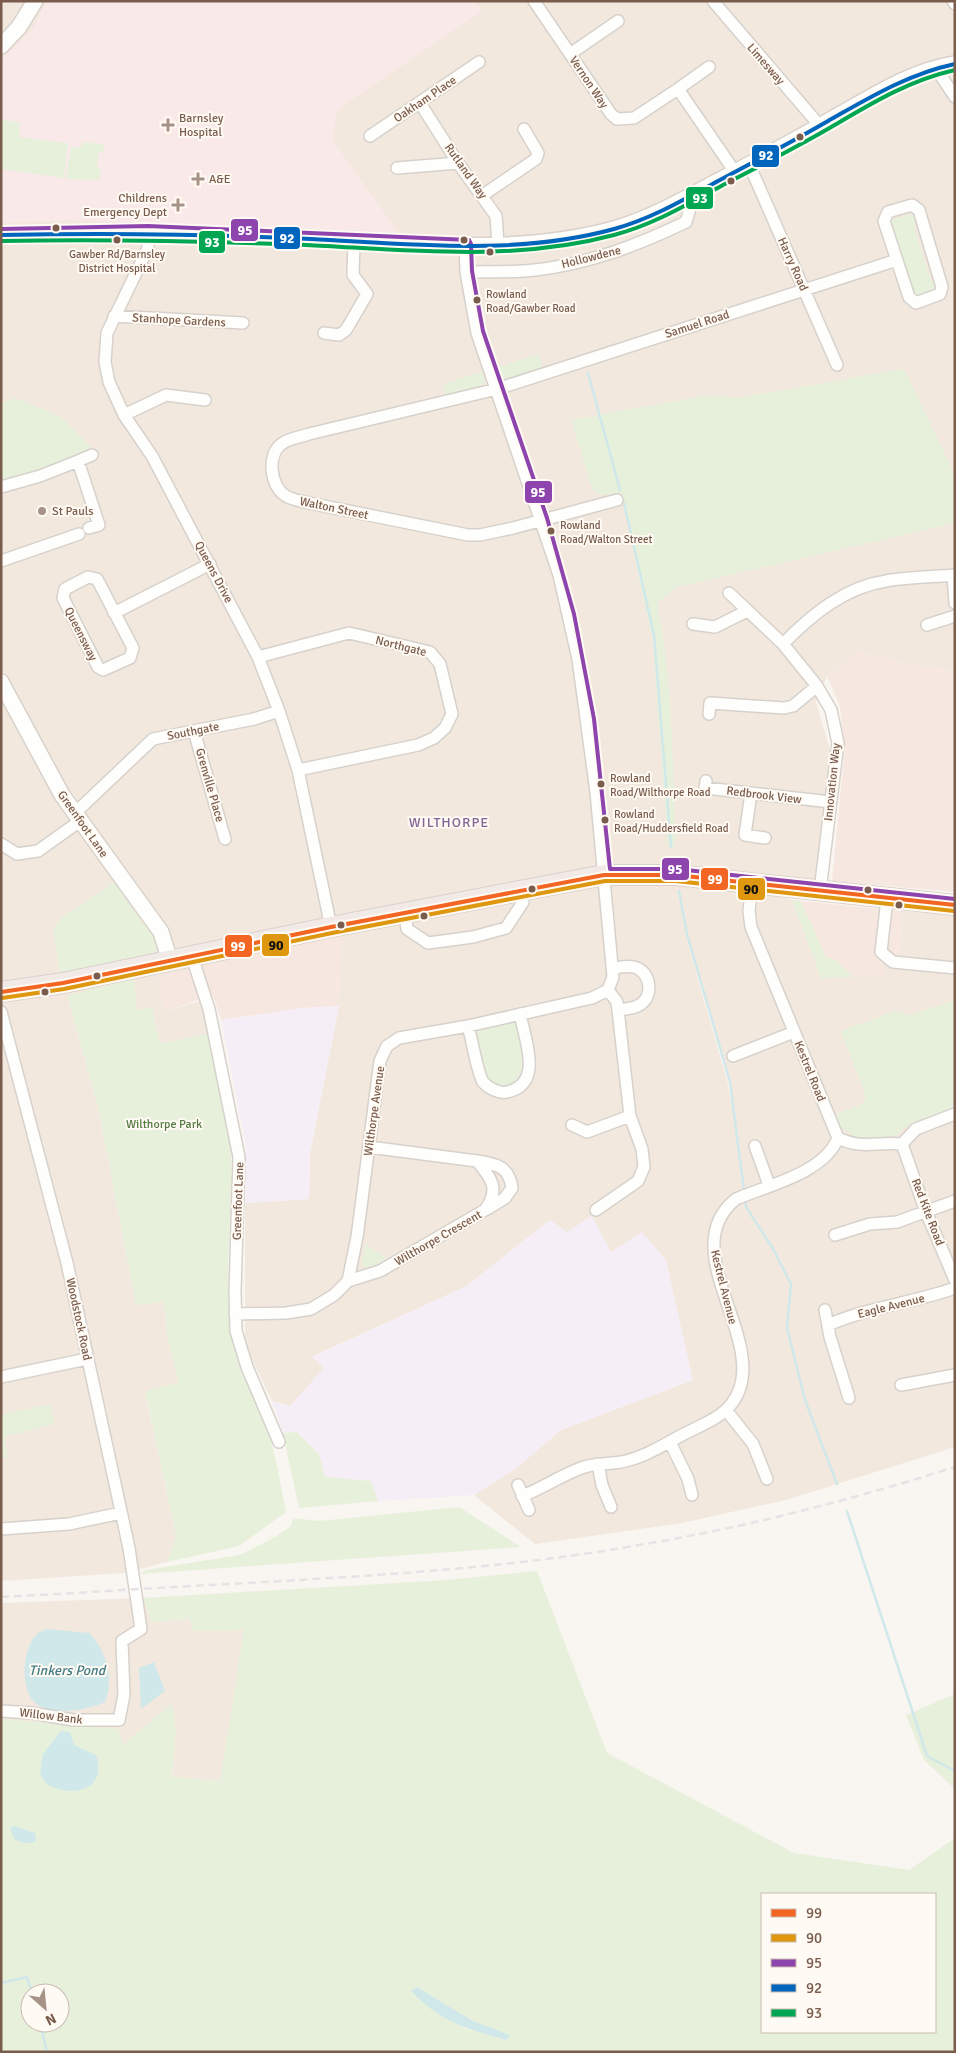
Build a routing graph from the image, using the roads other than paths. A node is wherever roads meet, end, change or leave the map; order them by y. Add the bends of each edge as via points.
1 (35, 1) edge
2 (534, 1) edge
3 (713, 1) edge
4 (953, 1) edge
5 (955, 4) edge
6 (618, 21) dead end
7 (1, 46) edge
8 (570, 54) junction
9 (479, 62) dead end
10 (955, 64) edge
11 (709, 67) dead end
12 (935, 67) junction
13 (678, 89) junction
14 (955, 97) edge
15 (420, 103) junction
16 (820, 126) junction
17 (524, 129) dead end
18 (370, 136) dead end
19 (458, 163) junction
20 (397, 168) dead end
21 (742, 168) junction
22 (483, 195) junction
23 (686, 198) junction
24 (148, 232) junction
25 (1, 235) edge
26 (354, 241) junction
27 (498, 244) junction
28 (465, 245) junction
29 (897, 260) junction
30 (466, 272) junction
31 (805, 290) junction
32 (114, 316) junction
33 (243, 323) dead end
34 (324, 333) dead end
35 (836, 365) dead end
36 (497, 389) junction
37 (205, 400) dead end
38 (124, 415) junction
39 (92, 455) dead end
40 (78, 461) junction
41 (1, 487) edge
42 (617, 500) dead end
43 (541, 520) junction
44 (1, 561) edge
45 (210, 564) junction
46 (954, 575) edge
47 (729, 593) dead end
48 (955, 603) edge
49 (747, 611) junction
50 (114, 613) junction
51 (955, 616) edge
52 (693, 624) dead end
53 (927, 625) dead end
54 (783, 644) junction
55 (258, 657) junction
56 (1, 682) edge
57 (817, 686) junction
58 (279, 711) junction
59 (709, 714) dead end
60 (194, 731) junction
61 (298, 770) junction
62 (706, 781) dead end
63 (751, 793) junction
64 (831, 802) junction
65 (77, 817) junction
66 (765, 838) dead end
67 (225, 839) dead end
68 (1, 844) edge
69 (604, 875) junction
70 (752, 884) junction
71 (521, 890) junction
72 (820, 891) junction
73 (887, 899) junction
74 (955, 905) edge
75 (405, 914) junction
76 (331, 927) junction
77 (192, 957) junction
78 (170, 961) junction
79 (614, 968) junction
80 (955, 968) edge
81 (608, 990) junction
82 (1, 992) edge
83 (618, 1010) junction
84 (1, 1012) edge
85 (520, 1014) junction
86 (468, 1026) junction
87 (794, 1032) junction
88 (733, 1056) dead end
89 (955, 1114) edge
90 (630, 1116) junction
91 (572, 1125) dead end
92 (838, 1138) junction
93 (902, 1144) junction
94 (755, 1146) dead end
95 (369, 1147) junction
96 (477, 1161) junction
97 (769, 1185) junction
98 (955, 1201) edge
99 (485, 1210) junction
100 (596, 1210) dead end
101 (926, 1212) junction
102 (835, 1235) dead end
103 (955, 1280) edge
104 (348, 1281) junction
105 (955, 1288) edge
106 (825, 1310) dead end
107 (235, 1314) junction
108 (828, 1326) junction
109 (88, 1359) junction
110 (955, 1375) edge
111 (1, 1377) edge
112 (901, 1384) dead end
113 (849, 1398) dead end
114 (726, 1410) junction
115 (279, 1442) dead end
116 (670, 1442) junction
117 (598, 1464) junction
118 (767, 1479) dead end
119 (692, 1495) dead end
120 (610, 1507) dead end
121 (528, 1510) dead end
122 (121, 1513) junction
123 (1, 1529) edge
124 (140, 1629) joint
125 (1, 1711) edge

1 - 7 street via 19,27
2 - 8 street, Vernon Way
3 - 16 street, Limesway
4 - 5 street
6 - 8 street
8 - 13 street, Vernon Way via 617,119 634,118
9 - 15 street, Oakham Place
10 - 12 street
11 - 13 street
12 - 14 street
12 - 16 street via 889,86
13 - 21 street
15 - 18 street, Oakham Place
15 - 19 street, Rutland Way
16 - 21 street
17 - 22 street via 538,153 536,159
19 - 20 street
19 - 22 street, Rutland Way
21 - 23 street
21 - 31 street, Harry Road
22 - 27 street, Rutland Way via 496,216
23 - 27 street via 617,228 568,240
23 - 30 street, Hollowdene via 690,212 686,222 640,244 584,261 535,270
24 - 25 street
24 - 26 street
24 - 32 street, Queens Drive via 148,248
26 - 28 street
26 - 34 street via 354,274 367,294 346,330 340,335
27 - 28 street
28 - 30 street
29 - 29 street via 884,221 888,212 912,205 919,210 942,287 940,294 916,303 909,297
29 - 31 street, Samuel Road
30 - 36 street via 477,333
31 - 35 street, Harry Road
31 - 36 street, Samuel Road
32 - 33 street, Stanhope Gardens
32 - 38 street, Queens Drive via 107,332 105,362 108,382
36 - 43 street
36 - 43 street, Walton Street via 282,443 273,456 273,477 286,496 309,503 468,535 493,533
37 - 38 street via 166,395
38 - 45 street, Queens Drive via 152,456
39 - 40 street
40 - 41 street
40 - 44 street via 99,525
42 - 43 street, Walton Street
43 - 69 street via 558,575 582,682
45 - 50 street
45 - 55 street, Queens Drive
46 - 48 street
46 - 54 street via 884,581 854,590 829,603
47 - 49 street, Innovation Way
49 - 52 street via 715,627
49 - 54 street, Innovation Way
50 - 50 street, Queensway via 133,648 130,658 103,670 98,667 63,598 66,589 88,577 97,579
51 - 53 street
54 - 57 street, Innovation Way
55 - 58 street, Queens Drive
55 - 61 street, Northgate via 349,633 430,652 440,664 452,714 446,728 434,738 418,745
56 - 65 street, Greenfoot Lane
57 - 59 street via 792,706 710,702
57 - 64 street, Innovation Way via 831,710 838,743
58 - 60 street, Southgate
58 - 61 street, Queens Drive
60 - 65 street, Southgate via 153,739
60 - 67 street, Grenville Place
61 - 76 street, Queens Drive
62 - 63 street, Redbrook View via 705,788
63 - 64 street, Redbrook View
63 - 66 street via 745,835
64 - 72 street, Innovation Way
65 - 68 street, Southgate via 38,852 17,854
65 - 78 street, Greenfoot Lane via 161,932
69 - 70 highway via 676,875
69 - 71 highway
69 - 79 street
70 - 72 highway
70 - 87 street, Kestrel Road via 749,921
71 - 75 highway
71 - 75 street via 523,902 506,928 473,937 428,943 407,929
72 - 73 highway
73 - 74 highway
73 - 80 street via 881,952 892,962
75 - 76 highway
76 - 77 highway
77 - 78 highway
77 - 107 street, Greenfoot Lane via 209,1010 239,1157
78 - 82 highway via 63,984
79 - 81 street
79 - 83 street via 637,968 649,984 642,1003
81 - 83 street
81 - 85 street, Wilthorpe Avenue via 592,998
83 - 90 street
84 - 109 street, Woodstock Road via 67,1263
85 - 86 street, Wilthorpe Avenue
85 - 86 street via 531,1069 517,1090 503,1093 484,1082
86 - 95 street, Wilthorpe Avenue via 400,1038 387,1046 380,1061
87 - 88 street
87 - 92 street, Kestrel Road
89 - 93 street via 916,1129
90 - 91 street via 587,1132
90 - 100 street via 642,1149 644,1167 638,1181
92 - 93 street via 864,1146 890,1142
92 - 97 street, Kestrel Avenue via 832,1152 817,1165
93 - 101 street, Red Kite Road
94 - 97 street
95 - 96 street
95 - 104 street, Wilthorpe Avenue
96 - 99 street, Wilthorpe Crescent via 492,1178 493,1198
96 - 99 street via 499,1164 511,1179 512,1188 505,1198
97 - 114 street, Kestrel Avenue via 736,1199 723,1214 713,1242 742,1358 738,1393
98 - 101 street
99 - 104 street, Wilthorpe Crescent via 380,1271
101 - 102 street via 897,1222 870,1224
101 - 103 street, Red Kite Road
104 - 107 street via 334,1295 311,1309
105 - 108 street, Eagle Avenue via 920,1300 889,1304
106 - 108 street
107 - 115 street, Greenfoot Lane via 240,1345
108 - 113 street
109 - 111 street
109 - 122 street, Woodstock Road
110 - 112 street
114 - 116 street, Kestrel Avenue
114 - 118 street via 753,1444
116 - 117 street, Kestrel Avenue via 638,1458
116 - 119 street
117 - 120 street
117 - 121 street, Kestrel Avenue via 520,1491
122 - 123 street via 69,1524
122 - 124 street, Woodstock Road
124 - 125 street, Willow Bank via 122,1641 124,1695 120,1720 73,1720

